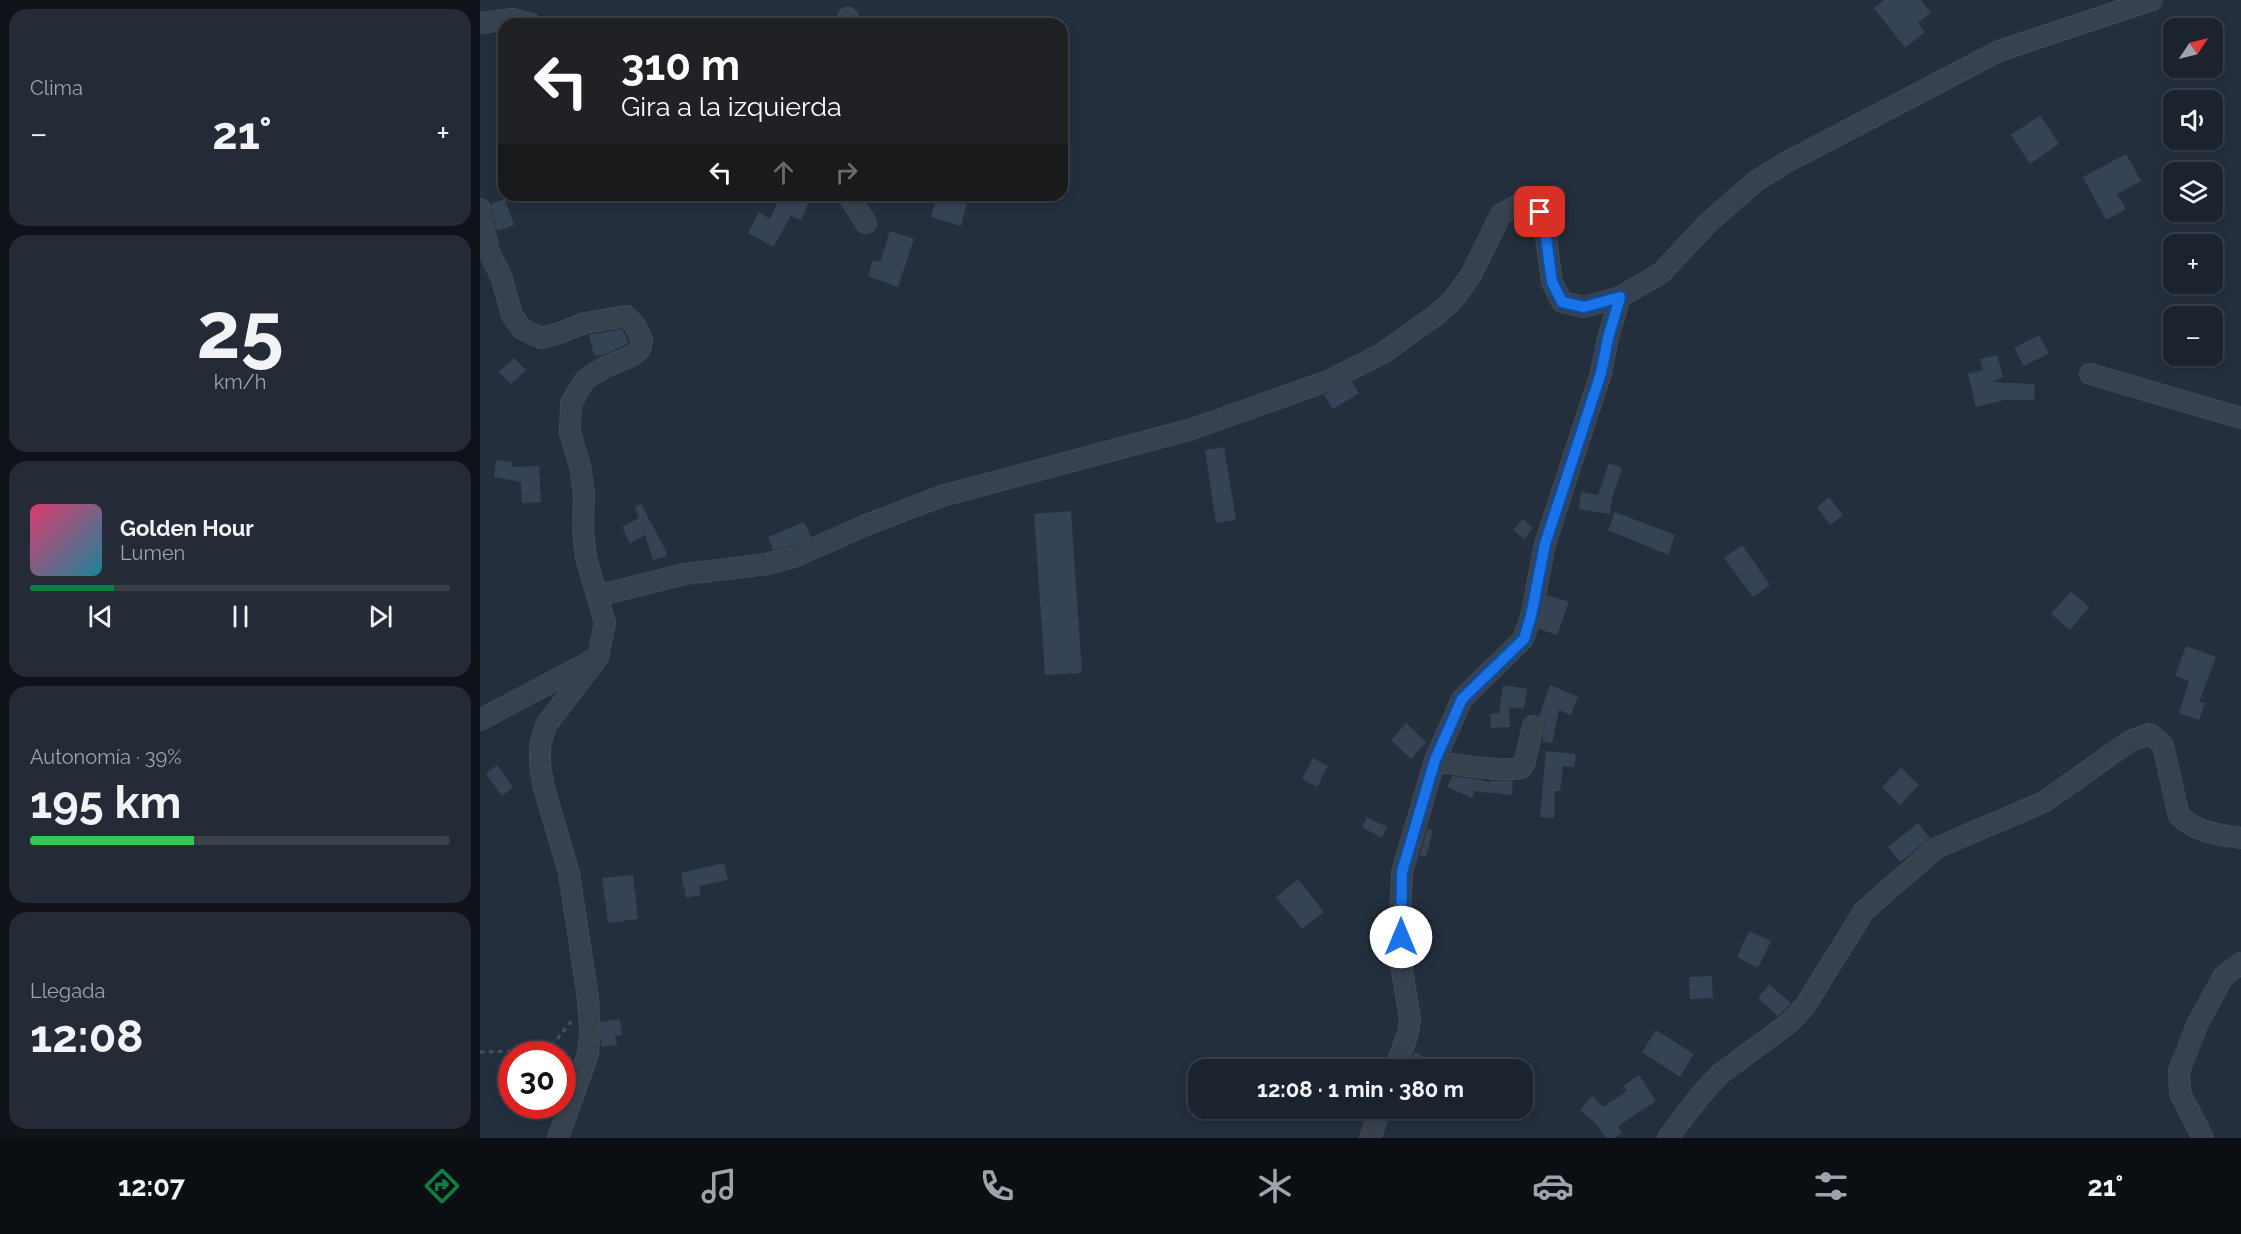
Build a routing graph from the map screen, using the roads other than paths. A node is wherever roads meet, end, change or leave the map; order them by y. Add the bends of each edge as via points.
1 (2152, 0) edge
2 (498, 20) edge
3 (480, 22) edge
4 (852, 201) edge
5 (480, 209) edge
6 (866, 222) dead end
7 (484, 248) edge
8 (1620, 297) junction
9 (2090, 374) dead end
10 (2241, 418) edge
11 (597, 596) junction
12 (598, 657) junction
13 (480, 720) edge
14 (1533, 726) dead end
15 (1435, 760) junction
16 (2241, 838) edge
17 (2241, 963) edge
18 (1399, 1059) edge
19 (1377, 1119) edge
20 (558, 1138) edge
21 (1370, 1138) edge
22 (1668, 1138) edge
23 (2203, 1138) edge

1 - 8 street via 1999,51 1785,163 1756,181 1709,222 1661,273
2 - 3 street
4 - 6 street
5 - 7 street
7 - 11 street via 501,276 512,315 522,329 542,338 585,323 626,316 641,335 640,349 585,380 571,403 570,433 584,494 586,558
8 - 11 street via 1584,307 1562,302 1552,282 1540,212 1522,202 1501,214 1453,300 1383,353 1330,380 1192,429 942,496 794,557 685,574
8 - 15 street via 1601,373 1545,544 1524,639 1462,699
9 - 10 street
11 - 12 street via 605,623
12 - 13 street
12 - 20 street via 546,725 540,746 544,788 569,873 590,1032 588,1054
14 - 15 street via 1521,768
15 - 18 street via 1402,872 1402,970 1410,1018
16 - 22 street via 2205,833 2179,816 2163,745 2150,734 2130,741 2044,802 1936,848 1864,911 1805,1005 1789,1023 1720,1074
17 - 23 street via 2223,977 2197,1025 2179,1071 2181,1093
19 - 21 street

